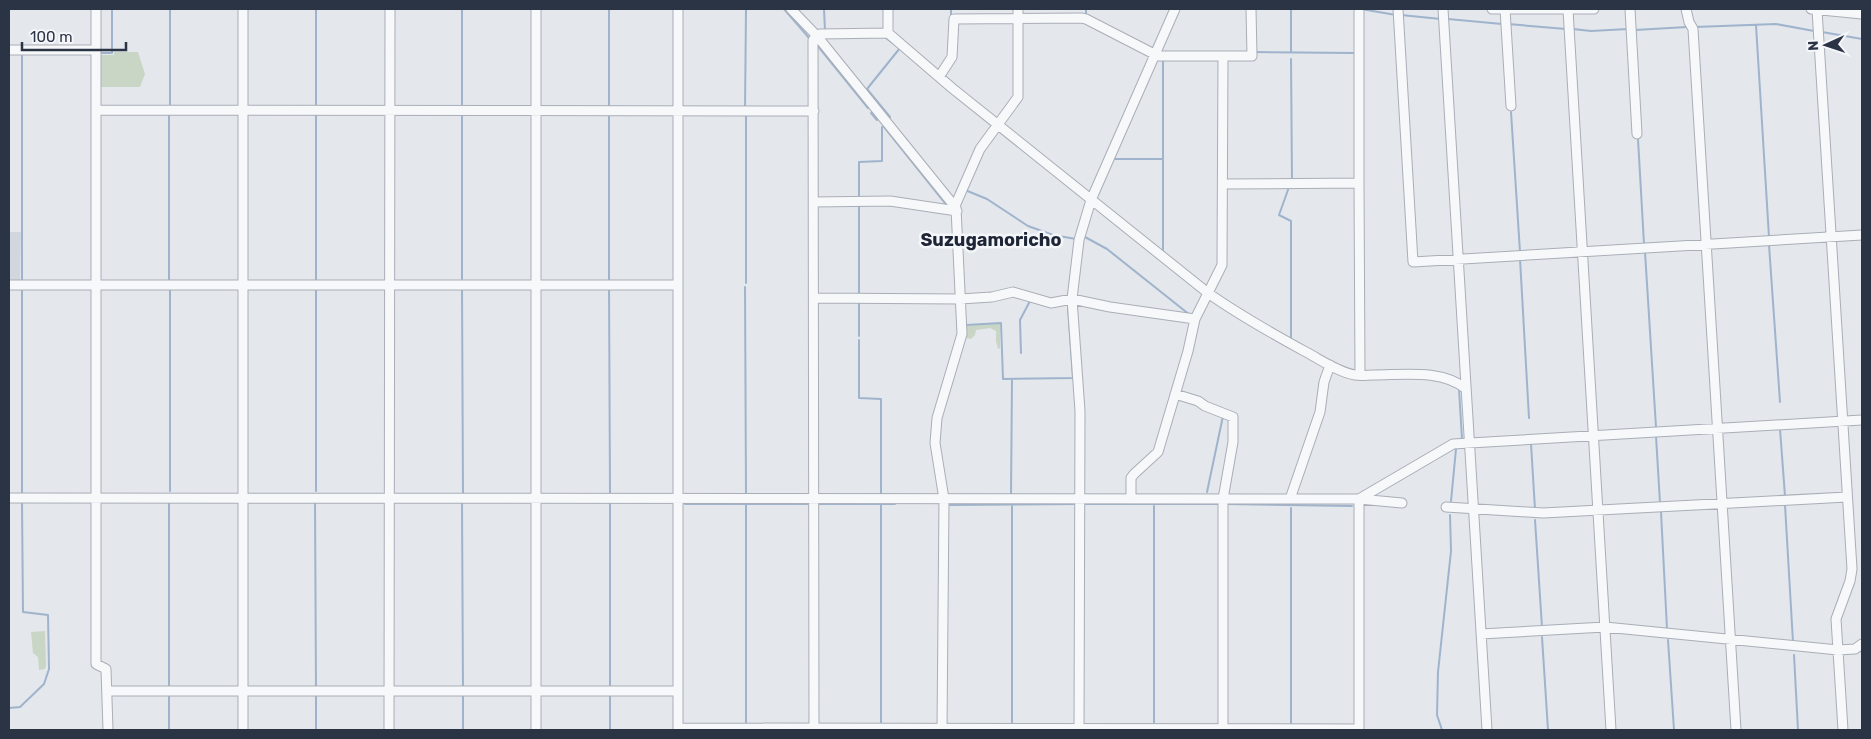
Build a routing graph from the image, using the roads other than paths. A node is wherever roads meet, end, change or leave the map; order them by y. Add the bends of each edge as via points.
1 (96, 9) edge
2 (243, 9) edge
3 (390, 9) edge
4 (536, 9) edge
5 (678, 9) edge
6 (791, 9) edge
7 (888, 9) edge
8 (1175, 9) edge
9 (1251, 9) edge
10 (1398, 9) edge
11 (1443, 9) edge
12 (1492, 9) edge
13 (1500, 9) edge
14 (1556, 9) edge
15 (1594, 9) edge
16 (1630, 9) edge
17 (1686, 9) edge
18 (1814, 9) edge
19 (1568, 10) edge
20 (1359, 11) dead end
21 (1848, 11) edge
22 (1018, 14) edge
23 (1862, 14) edge
24 (888, 33) junction
25 (816, 36) junction
26 (9, 50) edge
27 (96, 50) junction
28 (1155, 55) junction
29 (1223, 56) junction
30 (939, 77) junction
31 (1511, 106) dead end
32 (96, 110) junction
33 (243, 111) junction
34 (390, 111) junction
35 (536, 111) junction
36 (678, 111) junction
37 (814, 111) junction
38 (998, 124) junction
39 (1637, 134) dead end
40 (1359, 183) junction
41 (1223, 184) junction
42 (1091, 200) junction
43 (814, 202) junction
44 (956, 209) junction
45 (1862, 236) edge
46 (1831, 237) junction
47 (1706, 244) junction
48 (1582, 252) junction
49 (1458, 260) junction
50 (9, 285) edge
51 (95, 285) junction
52 (243, 285) junction
53 (389, 285) junction
54 (536, 285) junction
55 (678, 285) junction
56 (1208, 293) junction
57 (814, 298) junction
58 (960, 299) junction
59 (1072, 299) junction
60 (1195, 319) junction
61 (1330, 365) junction
62 (1360, 375) junction
63 (1466, 389) junction
64 (1175, 394) junction
65 (1862, 420) edge
66 (1842, 421) junction
67 (1718, 429) junction
68 (1594, 436) junction
69 (1470, 444) junction
70 (1847, 497) junction
71 (9, 498) edge
72 (96, 498) junction
73 (536, 498) junction
74 (1079, 498) junction
75 (243, 499) junction
76 (390, 499) junction
77 (678, 499) junction
78 (814, 499) junction
79 (944, 499) junction
80 (1131, 499) junction
81 (1223, 499) junction
82 (1290, 499) junction
83 (1359, 500) junction
84 (1402, 503) dead end
85 (1722, 504) junction
86 (1446, 507) dead end
87 (1473, 509) junction
88 (1598, 510) junction
89 (1605, 627) junction
90 (1481, 634) junction
91 (1730, 640) junction
92 (1862, 644) edge
93 (1838, 650) junction
94 (108, 691) junction
95 (243, 691) junction
96 (677, 691) junction
97 (389, 692) junction
98 (536, 692) junction
99 (678, 729) edge
100 (814, 729) edge
101 (942, 729) edge
102 (1079, 729) edge
103 (1223, 729) edge
104 (1359, 729) edge
105 (108, 730) edge
106 (243, 730) edge
107 (389, 730) edge
108 (536, 730) edge
109 (1487, 730) edge
110 (1612, 730) edge
111 (1736, 730) edge
112 (1843, 730) edge

1 - 27 street
2 - 33 street
3 - 34 street
4 - 35 street
5 - 36 street
6 - 25 street
7 - 24 street
8 - 28 street
9 - 29 street via 1252,56
10 - 49 street via 1413,262
11 - 49 street
12 - 13 street
13 - 14 street
13 - 31 street
14 - 19 street
15 - 19 street
16 - 39 street
17 - 47 street via 1693,29
18 - 21 street
18 - 46 street
19 - 48 street
20 - 40 street
21 - 23 street
22 - 28 street via 1086,19
22 - 30 street via 954,19 952,58
22 - 38 street via 1018,96
24 - 25 street
24 - 30 street
25 - 37 street via 813,40
25 - 44 street
26 - 27 street
27 - 32 street
28 - 29 street
28 - 42 street
29 - 41 street
30 - 38 street
32 - 33 street
32 - 51 street
33 - 34 street
33 - 52 street
34 - 35 street
34 - 53 street
35 - 36 street
35 - 54 street
36 - 37 street
36 - 55 street
37 - 43 street
38 - 42 street
38 - 44 street via 969,169
40 - 41 street
40 - 62 street
41 - 56 street via 1222,264
42 - 56 street
42 - 59 street via 1079,240
43 - 44 street via 890,201
43 - 57 street
44 - 58 street
45 - 46 street
46 - 47 street
46 - 66 street
47 - 48 street
47 - 67 street
48 - 49 street
48 - 68 street
49 - 63 street
50 - 51 street
51 - 52 street
51 - 72 street
52 - 53 street
52 - 75 street
53 - 54 street
53 - 76 street
54 - 55 street
54 - 73 street
55 - 77 street
56 - 60 street
56 - 61 street
57 - 58 street
57 - 78 street
58 - 59 street via 1013,292 1051,303
58 - 79 street via 962,338 935,430
59 - 60 street
59 - 74 street via 1080,411
60 - 64 street
61 - 62 street
61 - 82 street via 1320,412
62 - 63 street via 1444,378
63 - 69 street
64 - 80 street via 1158,452 1131,478
64 - 81 street via 1233,417 1233,442
65 - 66 street
66 - 67 street
66 - 70 street
67 - 68 street
67 - 85 street
68 - 69 street
68 - 88 street
69 - 83 street via 1451,446
69 - 87 street
70 - 85 street
70 - 93 street via 1852,575 1836,619
71 - 72 street
72 - 75 street
72 - 94 street via 96,664 106,669
73 - 76 street
73 - 77 street
73 - 98 street
74 - 79 street
74 - 80 street
74 - 102 street
75 - 76 street
75 - 95 street
76 - 97 street
77 - 78 street
77 - 96 street
78 - 79 street
78 - 100 street
79 - 101 street
80 - 81 street
81 - 82 street
81 - 103 street
82 - 83 street
83 - 84 street
83 - 104 street
85 - 88 street
85 - 91 street
86 - 87 street
87 - 88 street via 1543,513
87 - 90 street
88 - 89 street
89 - 90 street
89 - 91 street
89 - 110 street
90 - 109 street
91 - 93 street
91 - 111 street
92 - 93 street via 1855,649
93 - 112 street
94 - 95 street
94 - 105 street
95 - 97 street
95 - 106 street
96 - 98 street
96 - 99 street
97 - 98 street
97 - 107 street
98 - 108 street
99 - 100 street
100 - 101 street
101 - 102 street
102 - 103 street
103 - 104 street

